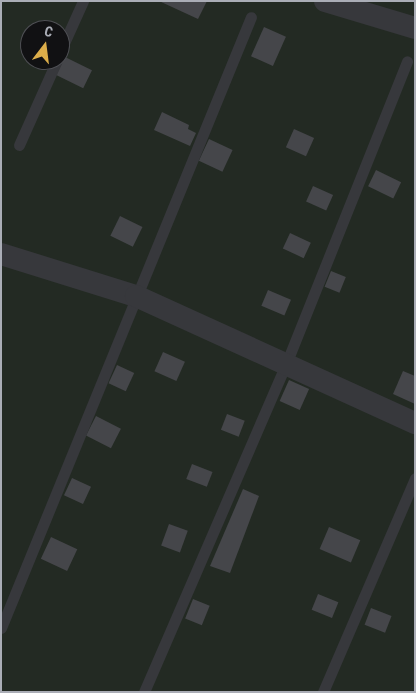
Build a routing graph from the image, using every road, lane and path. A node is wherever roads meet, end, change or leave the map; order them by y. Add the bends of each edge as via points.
1 (83, 1) edge
2 (325, 1) edge
3 (251, 18) dead end
4 (415, 28) edge
5 (70, 30) edge
6 (407, 61) dead end
7 (53, 70) edge
8 (19, 145) dead end
9 (1, 254) edge
10 (136, 296) junction
11 (286, 364) junction
12 (415, 423) edge
13 (415, 478) edge
14 (1, 628) edge
15 (144, 692) edge
16 (324, 692) edge

1 - 5 lane
2 - 4 street
3 - 10 lane
6 - 11 lane
7 - 8 lane
9 - 10 street
10 - 11 street
10 - 14 lane
11 - 12 street
11 - 15 lane
13 - 16 lane

